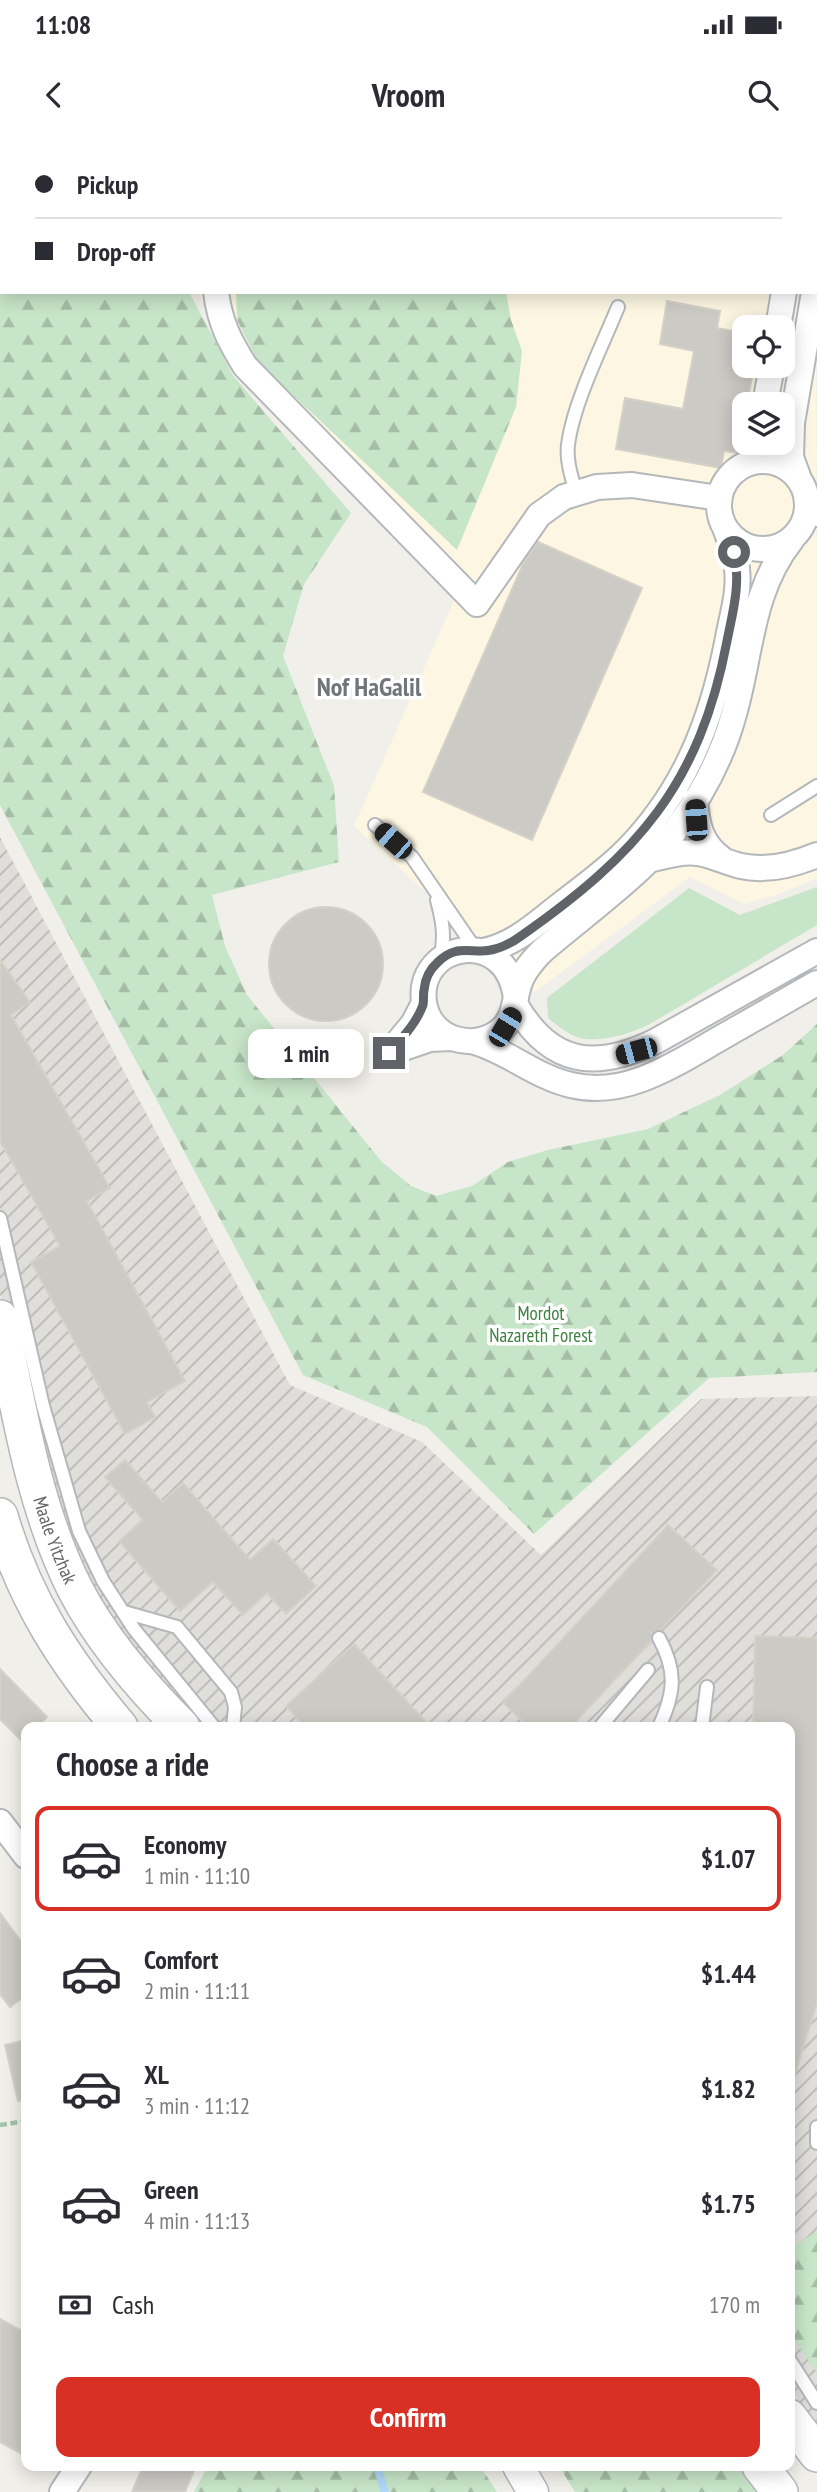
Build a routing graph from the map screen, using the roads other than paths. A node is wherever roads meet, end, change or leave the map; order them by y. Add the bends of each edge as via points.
1 (216, 294) edge
2 (784, 294) edge
3 (814, 294) edge
4 (618, 307) dead end
5 (780, 315) edge
6 (748, 455) edge
7 (799, 479) junction
8 (723, 489) junction
9 (576, 493) junction
10 (811, 518) edge
11 (725, 528) junction
12 (792, 539) junction
13 (817, 786) edge
14 (695, 800) junction
15 (771, 815) dead end
16 (375, 825) dead end
17 (817, 855) edge
18 (649, 860) junction
19 (723, 860) junction
20 (432, 886) junction
21 (479, 951) junction
22 (817, 951) edge
23 (438, 961) junction
24 (817, 983) edge
25 (515, 1002) junction
26 (424, 1003) junction
27 (450, 1038) junction
28 (475, 1041) junction
29 (0, 1218) edge
30 (0, 1318) edge
31 (2, 1354) edge
32 (0, 1516) edge
33 (124, 1612) junction
34 (659, 1638) dead end
35 (648, 1670) dead end
36 (707, 1687) dead end
37 (116, 1722) edge
38 (177, 1722) edge
39 (210, 1722) edge
40 (234, 1722) edge
41 (604, 1722) edge
42 (661, 1722) edge
43 (703, 1722) edge
44 (0, 1822) edge
45 (21, 1849) edge
46 (817, 2127) edge
47 (817, 2143) edge
48 (795, 2368) edge
49 (817, 2403) edge
50 (795, 2425) edge
51 (817, 2454) edge
52 (76, 2471) edge
53 (521, 2471) edge
54 (764, 2471) edge
55 (62, 2492) edge
56 (533, 2492) edge
57 (780, 2492) edge

1 - 9 street via 220,318 245,366 477,604 539,515
2 - 5 street
3 - 7 street via 792,423 792,457
4 - 9 lane via 573,420 568,447
6 - 8 street
7 - 8 street via 788,468 751,462 737,469
7 - 10 street
8 - 9 street via 632,485 597,486
8 - 11 street via 720,513
10 - 12 street
11 - 12 street via 748,547 778,547
11 - 21 street via 737,566 736,595 711,710 680,779 624,852 520,937 499,948
12 - 14 street via 761,592 734,716
13 - 15 lane
14 - 18 street
14 - 19 street via 701,835
16 - 20 lane via 412,857
17 - 19 street via 761,869
18 - 19 street via 680,853
18 - 25 street via 543,950 529,965
20 - 21 lane
20 - 23 lane via 444,944
21 - 23 street via 452,952
21 - 25 street via 507,969
22 - 25 street via 656,1041 614,1057 580,1058 553,1048 526,1024
23 - 26 street via 424,988
24 - 28 street via 661,1072 618,1086 559,1082
25 - 28 street via 505,1027
26 - 27 street via 437,1030
26 - 27 street via 389,1053 430,1039
27 - 28 street
29 - 33 lane via 61,1474 79,1531
30 - 31 main road, Maale Yitzhak
31 - 38 main road, Maale Yitzhak via 32,1469 76,1591 111,1645
32 - 37 main road via 37,1612
33 - 39 lane
33 - 40 lane via 177,1628 231,1692
34 - 42 lane via 671,1668 673,1691
35 - 41 lane
36 - 43 lane
44 - 45 street
46 - 47 lane
48 - 49 lane
50 - 51 main road
52 - 55 street
53 - 56 street
54 - 57 main road

